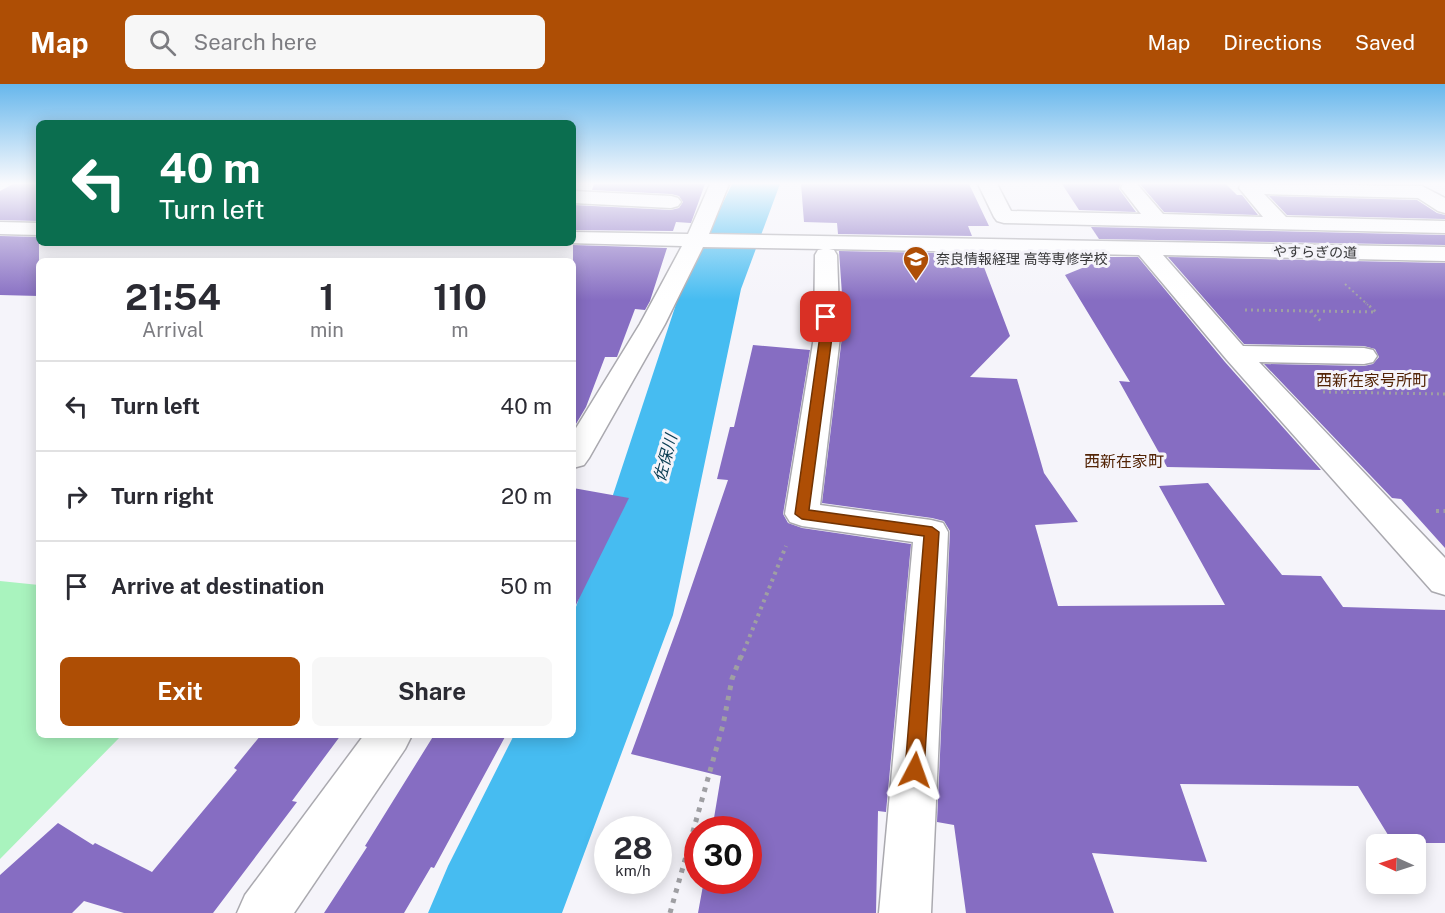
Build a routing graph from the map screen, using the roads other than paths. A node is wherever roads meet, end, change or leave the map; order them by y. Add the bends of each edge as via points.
1 (705, 223) edge
2 (1267, 223) edge
3 (1280, 223) joint
4 (1445, 227) edge
5 (3, 228) edge
6 (36, 229) edge
7 (576, 238) edge
8 (702, 240) junction
9 (1146, 249) junction
10 (1445, 254) edge
11 (826, 255) dead end
12 (1236, 354) junction
13 (1364, 356) dead end
14 (576, 453) edge
15 (1445, 581) edge
16 (388, 738) edge
17 (263, 913) edge
18 (905, 913) edge

1 - 8 street
2 - 3 street
3 - 4 street
5 - 6 street
7 - 8 street, やすらぎの道
8 - 9 street, やすらぎの道
8 - 14 street
9 - 10 street, やすらぎの道
9 - 12 street
11 - 18 street via 826,337 802,514 932,532
12 - 13 street
12 - 15 street
16 - 17 street

